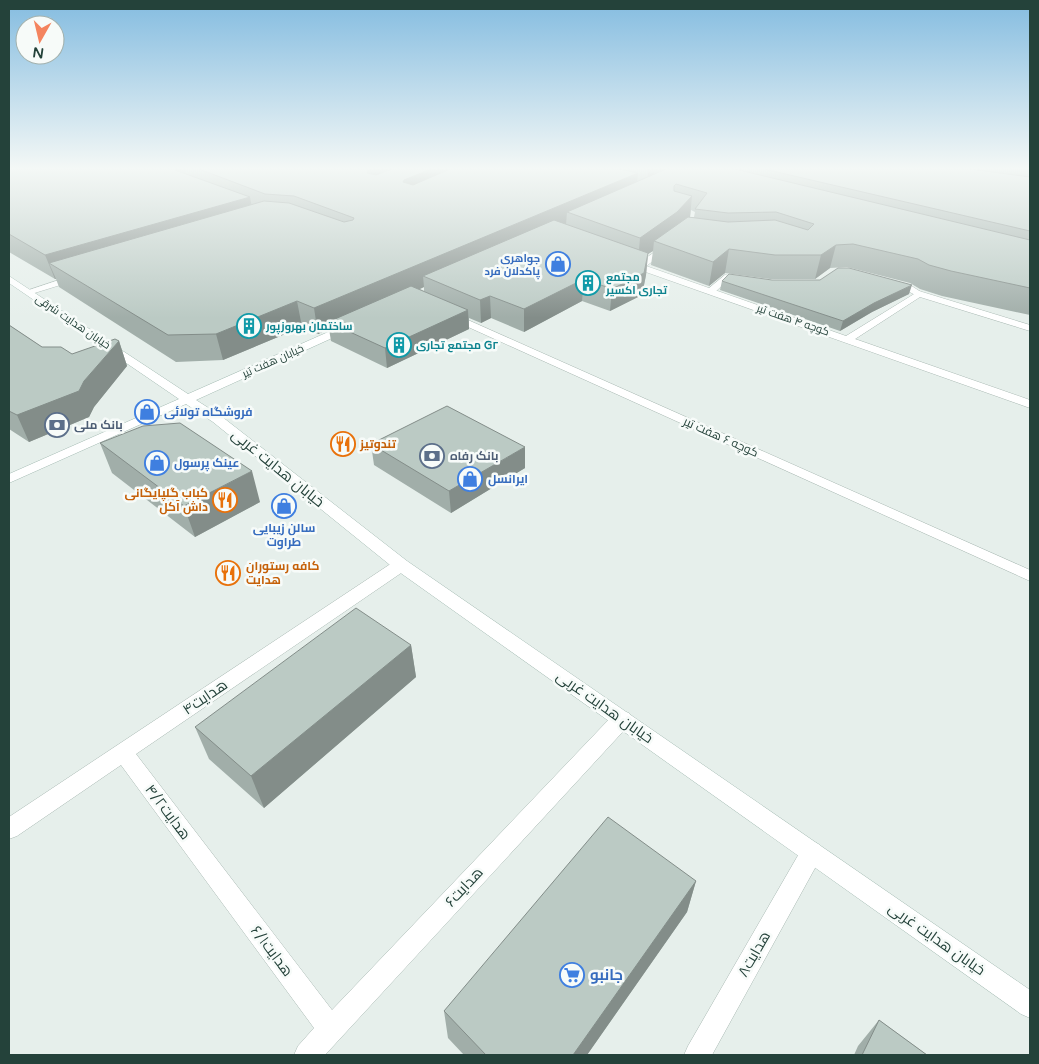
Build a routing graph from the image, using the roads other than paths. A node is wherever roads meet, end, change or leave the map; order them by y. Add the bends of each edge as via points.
1 (673, 242) edge
2 (623, 260) edge
3 (640, 267) junction
4 (86, 274) edge
5 (9, 279) edge
6 (881, 281) edge
7 (752, 282) edge
8 (711, 291) junction
9 (28, 292) junction
10 (919, 294) junction
11 (440, 311) edge
12 (358, 323) edge
13 (1030, 328) edge
14 (848, 339) junction
15 (187, 399) junction
16 (1030, 404) edge
17 (9, 479) edge
18 (401, 565) junction
19 (1030, 576) edge
20 (622, 719) junction
21 (123, 752) junction
22 (9, 829) edge
23 (812, 852) junction
24 (212, 873) joint
25 (1030, 1005) edge
26 (331, 1030) junction
27 (307, 1055) edge
28 (697, 1055) edge

1 - 3 street
2 - 3 street, کوچه ۴ هفت تیر
3 - 8 street, کوچه ۴ هفت تیر
4 - 9 street
5 - 9 street, خیابان هدایت شرقی
6 - 10 street via 907,287
7 - 8 street via 725,278
8 - 14 street, کوچه ۴ هفت تیر
9 - 15 street, خیابان هدایت شرقی
10 - 13 street
10 - 14 street
11 - 19 street, کوچه ۶ هفت تیر
12 - 15 street, خیابان هفت تیر
14 - 16 street, کوچه ۴ هفت تیر
15 - 17 street, خیابان هفت تیر
15 - 18 street, خیابان هدایت غربی via 217,419
18 - 20 street, خیابان هدایت غربی
18 - 21 street, هدایت۴
20 - 23 street, خیابان هدایت غربی
20 - 26 street, هدایت۶
21 - 22 street, هدایت۴
21 - 24 street, هدایت۴/۲
23 - 25 street, خیابان هدایت غربی
23 - 28 street, هدایت۸
24 - 26 street, هدایت۶/۱
26 - 27 street, هدایت۶

